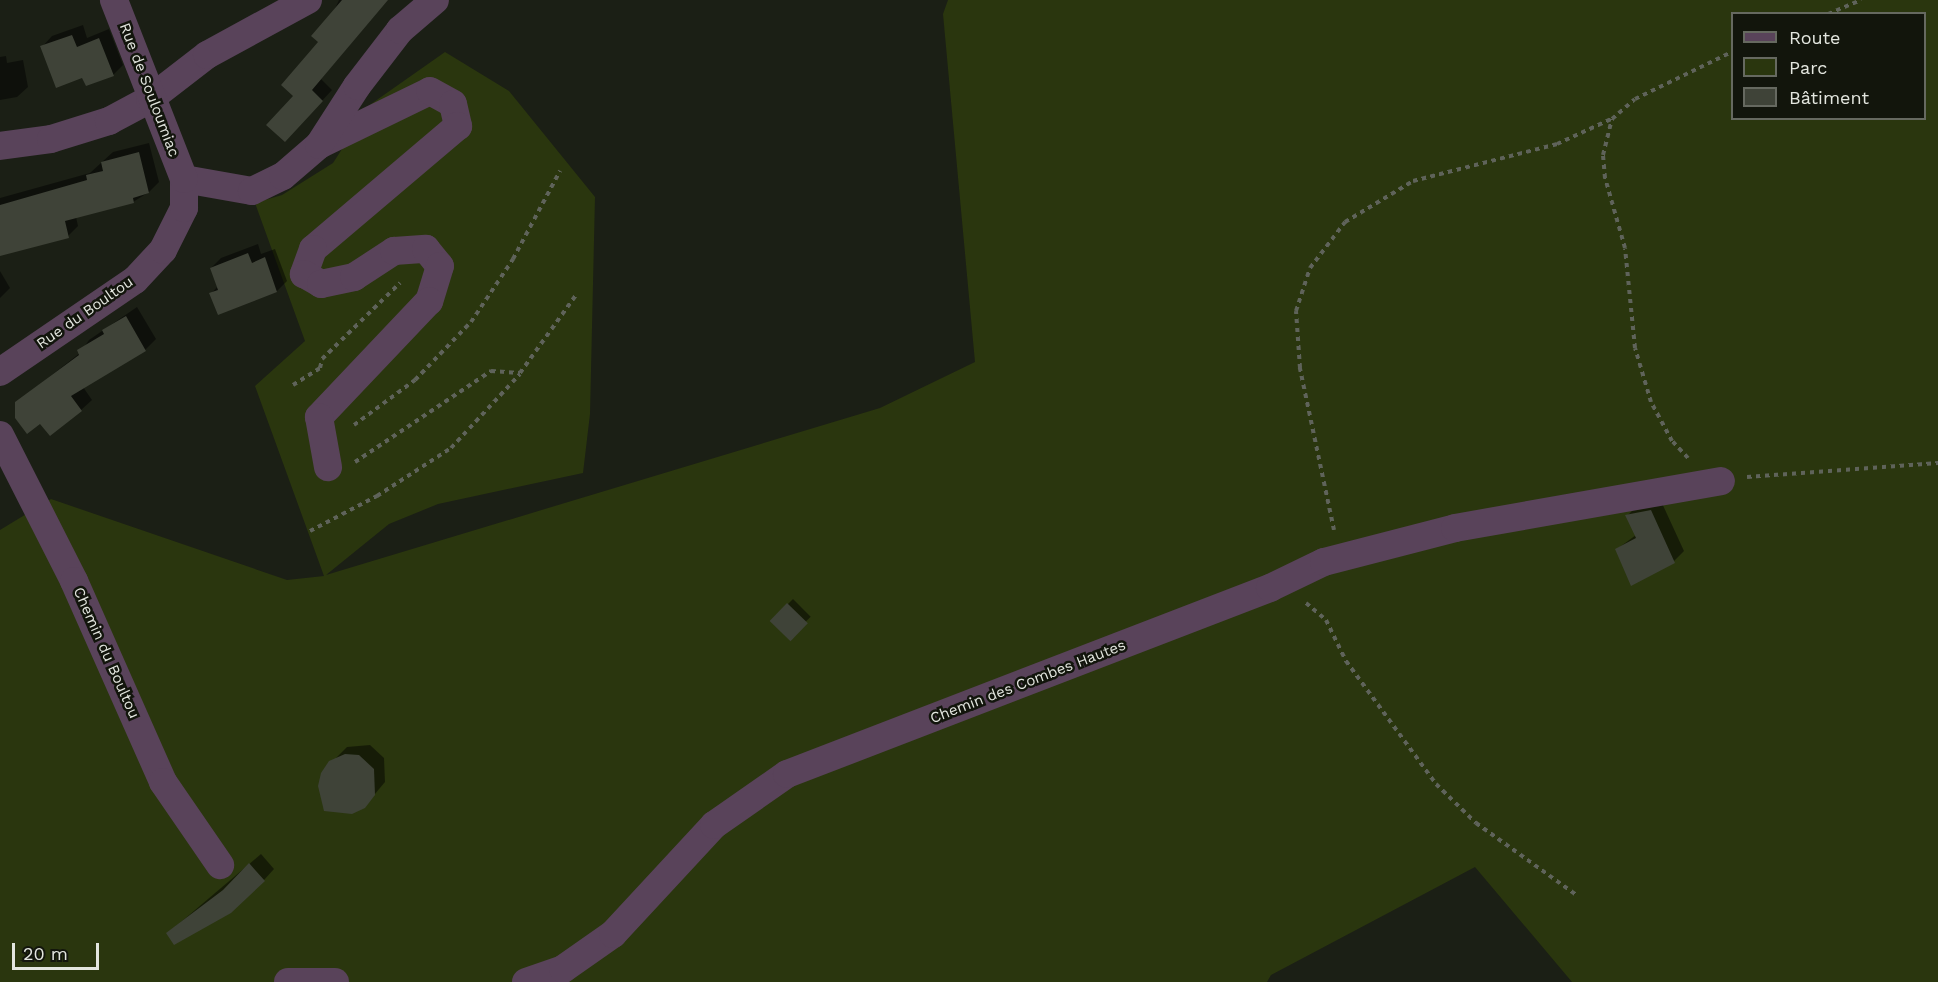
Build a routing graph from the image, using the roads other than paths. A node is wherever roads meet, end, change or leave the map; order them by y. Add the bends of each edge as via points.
1 (114, 0) edge
2 (308, 0) edge
3 (435, 0) edge
4 (150, 99) junction
5 (319, 145) junction
6 (0, 146) edge
7 (184, 179) junction
8 (0, 372) edge
9 (0, 435) edge
10 (326, 457) road end
11 (1721, 481) road end
12 (220, 865) dead end
13 (288, 982) edge
14 (335, 982) edge
15 (526, 982) edge

1 - 4 street, Rue de Souloumiac
2 - 4 street via 207,55
3 - 5 street via 400,30
4 - 6 street via 109,121 51,140
4 - 7 street, Rue de Souloumiac
5 - 7 street via 283,176 252,191
5 - 10 street via 430,91 453,104 458,126 313,249 304,274 321,284 354,277 394,251 426,249 440,266 429,301 320,417
7 - 8 street, Rue du Boultou via 184,208 163,250 135,280
9 - 12 street, Chemin du Boultou via 74,581 163,782
11 - 15 street, Chemin des Combes Hautes via 1594,500 1455,528 1324,562 1270,588 787,774 714,825 612,934 564,969
13 - 14 street

